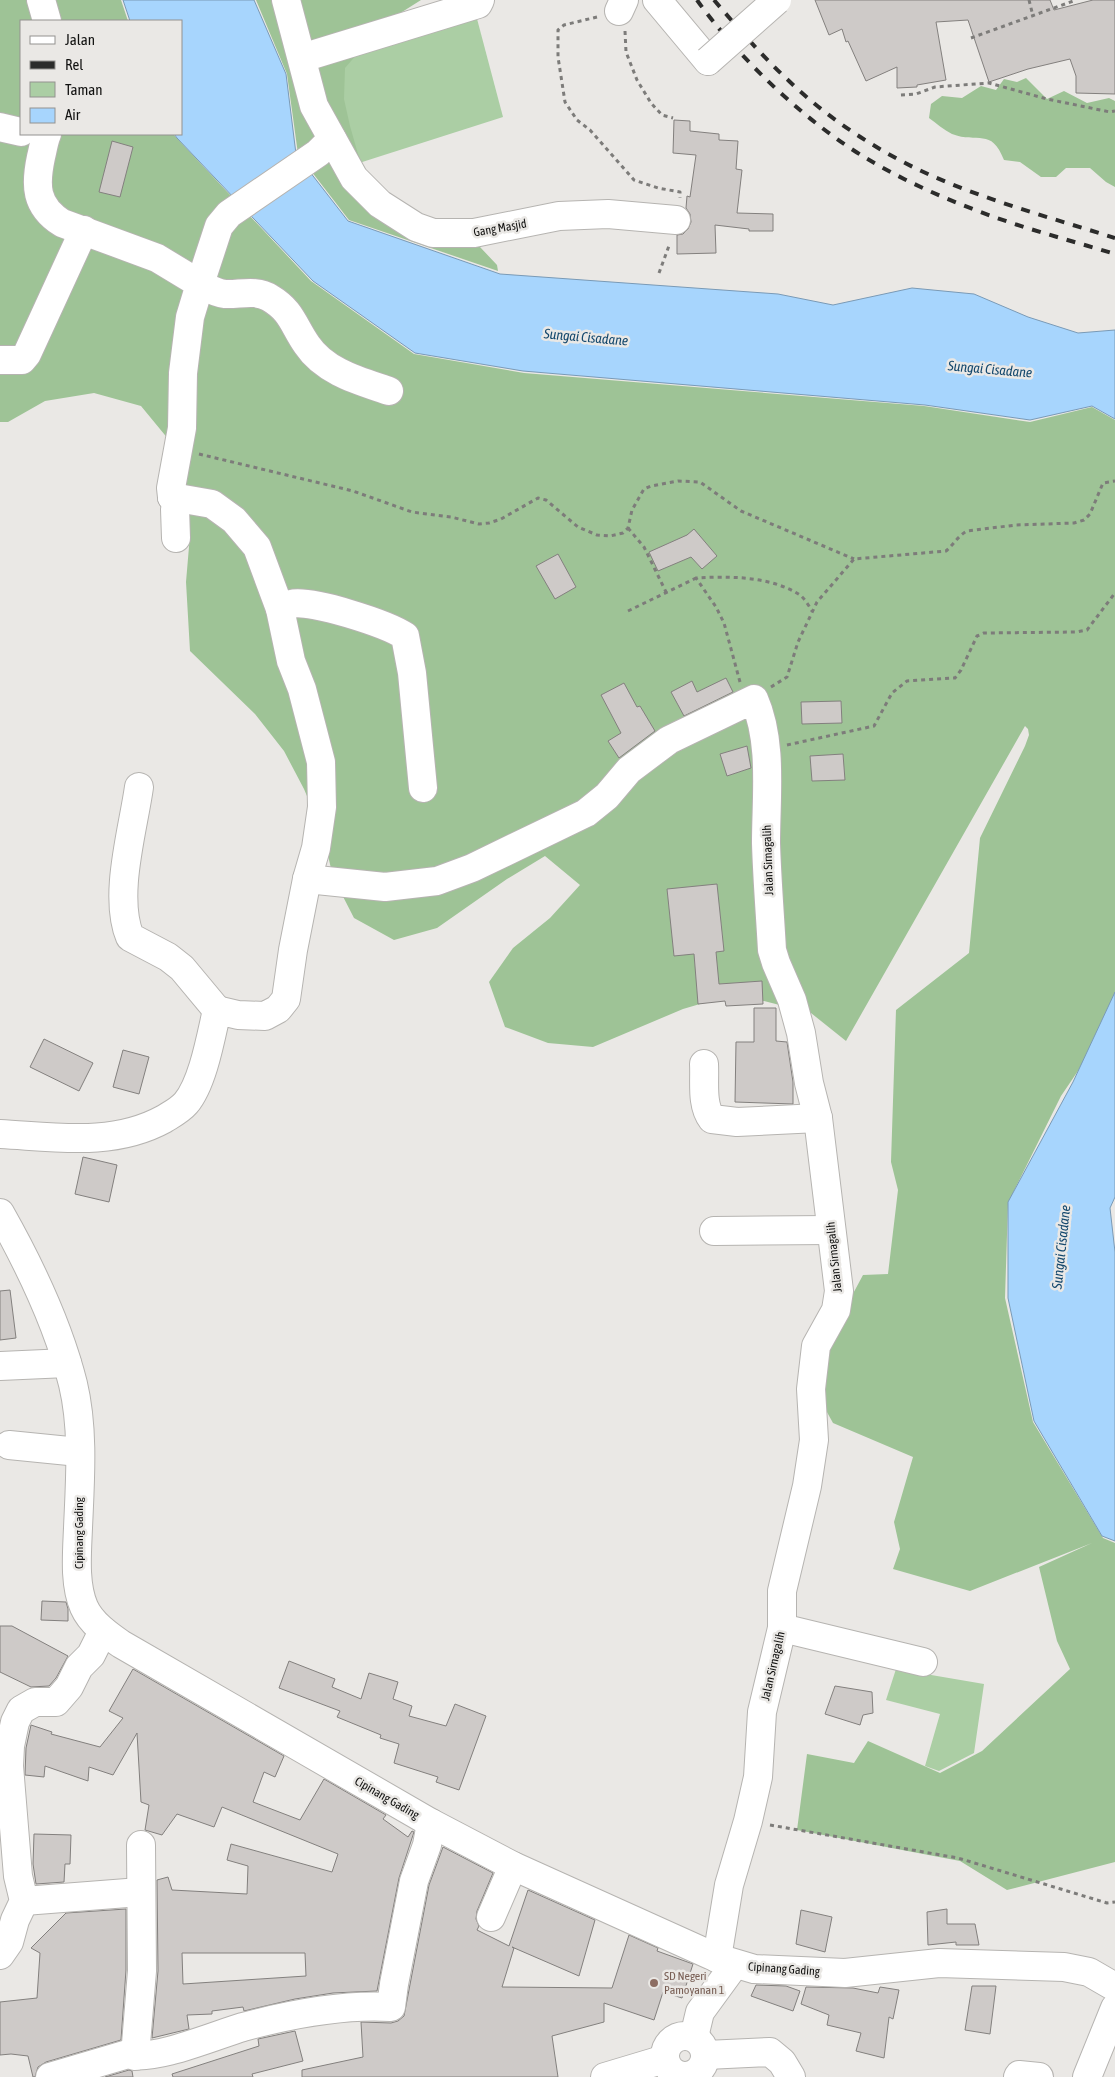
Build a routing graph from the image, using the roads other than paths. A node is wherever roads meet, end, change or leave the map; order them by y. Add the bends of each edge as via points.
1 (41, 0) edge
2 (286, 0) edge
3 (480, 0) edge
4 (658, 0) edge
5 (777, 0) edge
6 (47, 20) edge
7 (302, 58) junction
8 (0, 127) edge
9 (20, 131) edge
10 (35, 135) edge
11 (325, 146) junction
12 (676, 220) road end
13 (84, 230) junction
14 (200, 284) junction
15 (0, 360) edge
16 (389, 391) dead end
17 (172, 497) junction
18 (176, 538) dead end
19 (280, 609) junction
20 (139, 787) dead end
21 (423, 788) dead end
22 (307, 879) junction
23 (217, 1010) junction
24 (704, 1064) dead end
25 (818, 1118) junction
26 (0, 1134) edge
27 (0, 1213) edge
28 (831, 1230) junction
29 (714, 1231) dead end
30 (67, 1363) junction
31 (0, 1366) edge
32 (9, 1445) dead end
33 (79, 1452) junction
34 (782, 1628) junction
35 (103, 1631) junction
36 (923, 1662) dead end
37 (431, 1823) junction
38 (141, 1846) dead end
39 (513, 1866) junction
40 (140, 1892) junction
41 (24, 1900) junction
42 (491, 1917) dead end
43 (0, 1955) edge
44 (726, 1961) junction
45 (1115, 1987) edge
46 (1115, 2008) edge
47 (700, 2046) junction
48 (135, 2056) junction
49 (673, 2070) edge
50 (50, 2077) edge
51 (605, 2077) edge
52 (791, 2077) edge
53 (1018, 2077) edge
54 (1039, 2077) edge
55 (1087, 2077) edge

1 - 6 street
2 - 7 street, Gang Masjid
3 - 7 street via 478,4
4 - 5 street, bridge via 708,62
7 - 11 street, Gang Masjid
8 - 9 street
10 - 13 street via 40,199 49,215
11 - 12 street, Gang Masjid via 380,204 416,227 433,233 474,233 560,216 608,214
11 - 14 street via 229,214 219,226
13 - 14 street via 157,258
13 - 15 street via 26,354 22,360
14 - 16 street via 225,294 267,296 284,307 307,346 320,360 347,376
14 - 17 street via 190,317 185,354 182,428
17 - 18 street via 181,499 176,509
17 - 19 street via 212,504 234,520 257,547
19 - 21 street via 292,604 315,605 372,621 405,636 412,673
19 - 22 street via 291,661 302,689 321,762 322,808
20 - 23 street via 125,874 124,923 130,937 182,968
22 - 23 street via 286,1000 278,1010 265,1016
22 - 25 street, Jalan Sirnagalih via 385,887 437,881 472,868 586,813 607,796 629,770 669,740 749,701 760,712 766,750 772,950 792,1000
23 - 26 street via 206,1060 196,1085 186,1103 175,1112 140,1130 114,1136 79,1139
24 - 25 street via 707,1113 712,1119 736,1122
25 - 28 street, Jalan Sirnagalih
27 - 30 street, Cipinang Gading via 38,1288
28 - 29 street
28 - 34 street, Jalan Sirnagalih via 840,1291 836,1310 816,1346 811,1389 814,1440 807,1486 782,1591
30 - 31 street
30 - 33 street, Cipinang Gading via 79,1416
32 - 33 street
33 - 35 street, Cipinang Gading via 79,1588 84,1608
34 - 36 street
34 - 44 street, Jalan Sirnagalih via 762,1712 758,1777 729,1885
35 - 37 street, Cipinang Gading
35 - 41 street via 91,1655 56,1702 35,1702 21,1710 15,1722 9,1766 18,1876
37 - 39 street, Cipinang Gading
37 - 48 street via 414,1881 391,2007 364,2005 298,2014 174,2049
38 - 40 street
39 - 42 street
39 - 44 street, Cipinang Gading
40 - 41 street
40 - 48 street via 142,1971
41 - 43 street via 9,1942
44 - 45 street, Cipinang Gading via 754,1969 845,1973 939,1963 1064,1967 1089,1972
44 - 47 street via 700,2012
46 - 55 street
47 - 49 street via 704,2063 700,2070 693,2074
47 - 52 street via 770,2052 782,2062
48 - 50 street via 128,2054
49 - 51 street
53 - 54 street

